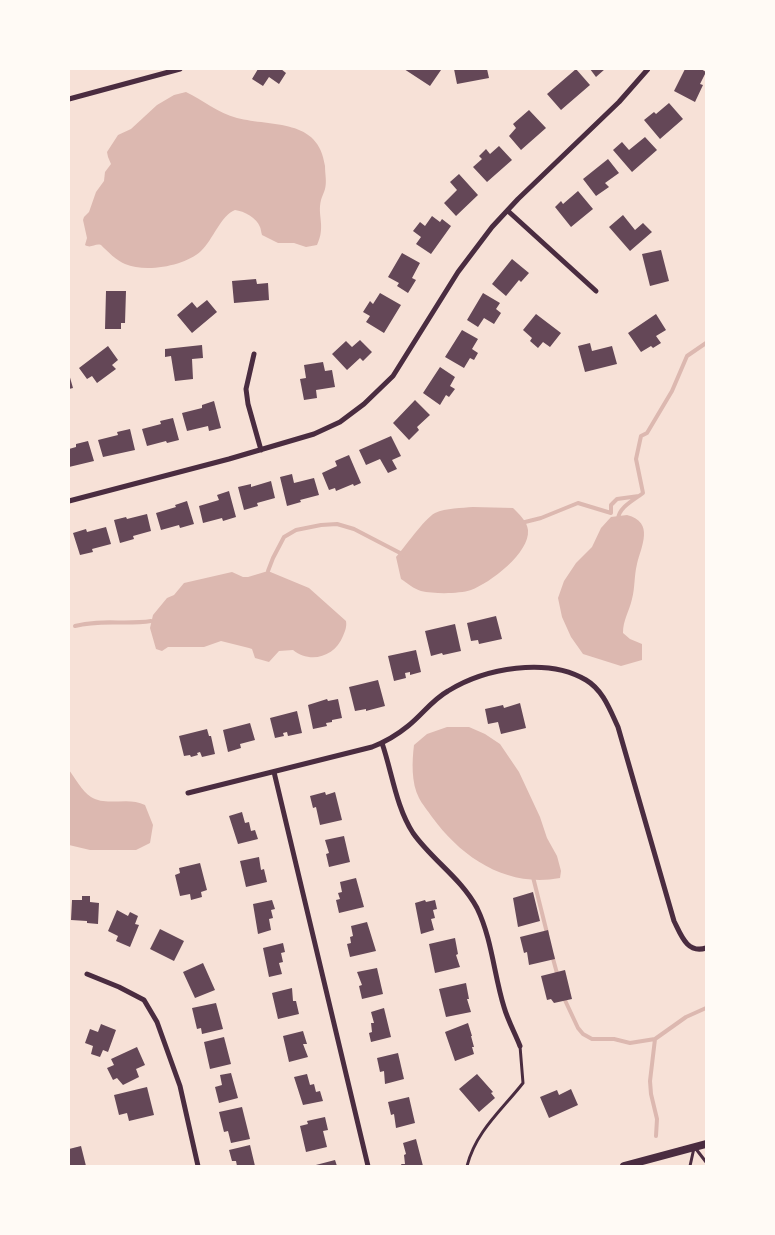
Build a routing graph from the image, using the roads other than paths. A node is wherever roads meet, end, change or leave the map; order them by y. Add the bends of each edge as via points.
1 (180, 69) edge
2 (648, 69) edge
3 (69, 99) edge
4 (508, 211) junction
5 (596, 291) dead end
6 (254, 354) dead end
7 (261, 450) junction
8 (69, 501) edge
9 (382, 743) junction
10 (274, 772) junction
11 (188, 793) dead end
12 (706, 948) edge
13 (87, 974) dead end
14 (520, 1046) joint
15 (706, 1144) edge
16 (694, 1147) junction
17 (706, 1162) edge
18 (198, 1166) edge
19 (368, 1166) edge
20 (467, 1166) edge
21 (624, 1166) edge
22 (690, 1166) edge

1 - 3 street
2 - 4 street via 620,102
4 - 5 street
4 - 7 street via 458,272 405,359 381,388 340,422 314,434
6 - 7 street via 246,388
7 - 8 street
9 - 10 street
9 - 12 street via 409,726 436,699 481,676 531,667 550,668 587,680 608,704 618,726 674,921 685,943 701,950
9 - 14 street via 400,805 412,832 456,878 478,910 504,1008
10 - 11 street
10 - 19 street
13 - 18 street via 144,1000 157,1022 180,1086
14 - 20 lane via 523,1083 487,1125 472,1149
15 - 16 street
16 - 17 lane
16 - 21 street
16 - 22 lane

